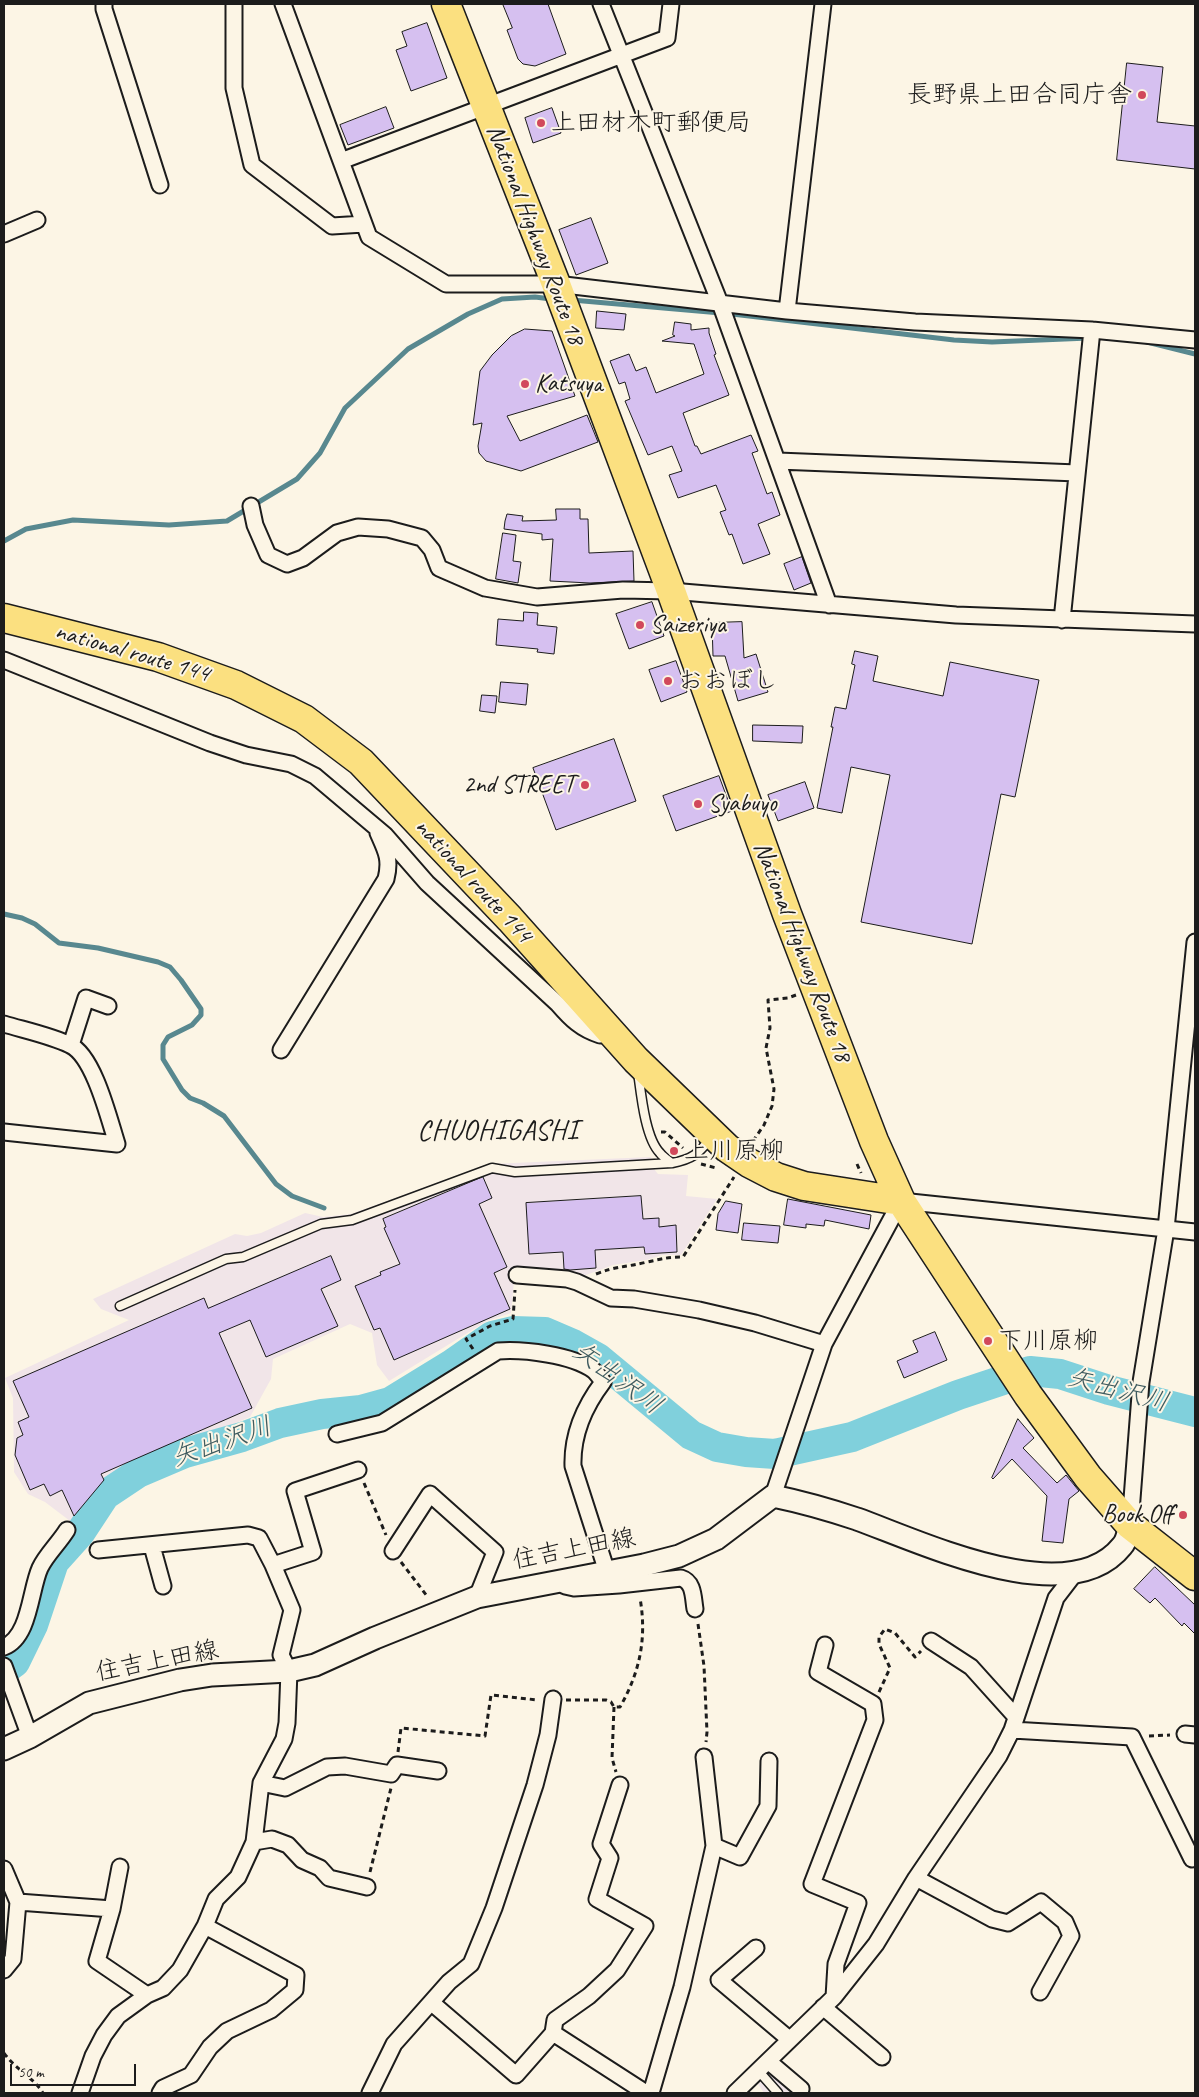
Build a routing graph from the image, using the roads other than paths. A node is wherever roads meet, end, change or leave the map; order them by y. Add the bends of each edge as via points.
1 (104, 4) edge
2 (234, 4) edge
3 (283, 4) edge
4 (446, 4) edge
5 (601, 4) edge
6 (671, 4) edge
7 (823, 4) edge
8 (621, 56) junction
9 (486, 108) junction
10 (341, 161) junction
11 (160, 185) dead end
12 (37, 220) dead end
13 (364, 224) junction
14 (4, 234) edge
15 (556, 284) junction
16 (720, 303) junction
17 (787, 311) junction
18 (1092, 330) junction
19 (1195, 340) edge
20 (778, 461) junction
21 (1077, 473) junction
22 (251, 506) dead end
23 (671, 591) junction
24 (829, 605) junction
25 (4, 618) edge
26 (1062, 620) junction
27 (1195, 624) edge
28 (4, 660) edge
29 (376, 827) junction
30 (1195, 942) edge
31 (108, 1006) dead end
32 (4, 1024) edge
33 (609, 1030) junction
34 (71, 1045) junction
35 (281, 1050) dead end
36 (636, 1060) junction
37 (1188, 1073) edge
38 (4, 1132) edge
39 (713, 1136) junction
40 (672, 1163) junction
41 (901, 1201) junction
42 (1166, 1229) junction
43 (1195, 1232) edge
44 (517, 1274) road end
45 (120, 1306) dead end
46 (824, 1344) junction
47 (337, 1434) dead end
48 (358, 1470) dead end
49 (773, 1496) junction
50 (1130, 1525) junction
51 (66, 1530) dead end
52 (152, 1546) junction
53 (98, 1550) dead end
54 (393, 1551) dead end
55 (273, 1565) junction
56 (1076, 1572) junction
57 (623, 1574) junction
58 (1195, 1576) edge
59 (560, 1580) junction
60 (163, 1586) dead end
61 (477, 1597) junction
62 (695, 1609) road end
63 (931, 1641) road end
64 (826, 1645) dead end
65 (4, 1647) edge
66 (4, 1666) edge
67 (288, 1671) junction
68 (553, 1700) road end
69 (1014, 1724) junction
70 (30, 1737) junction
71 (4, 1748) edge
72 (704, 1756) road end
73 (769, 1761) dead end
74 (438, 1771) dead end
75 (261, 1783) junction
76 (620, 1784) road end
77 (254, 1842) junction
78 (714, 1846) junction
79 (1192, 1859) dead end
80 (120, 1867) dead end
81 (4, 1869) edge
82 (916, 1878) junction
83 (367, 1887) road end
84 (18, 1902) junction
85 (112, 1909) junction
86 (205, 1926) junction
87 (756, 1948) dead end
88 (4, 1970) edge
89 (1040, 1992) dead end
90 (147, 1994) junction
91 (829, 2002) junction
92 (432, 2003) junction
93 (553, 2033) junction
94 (789, 2039) junction
95 (882, 2057) dead end
96 (768, 2061) junction
97 (755, 2072) junction
98 (80, 2093) edge
99 (160, 2093) edge
100 (370, 2093) edge
101 (646, 2093) edge
102 (651, 2093) edge
103 (735, 2093) edge
104 (778, 2093) edge
105 (800, 2093) edge

1 - 11 street
2 - 13 street via 234,88 252,165 332,226
3 - 10 street
4 - 9 highway, National Highway Route 18
5 - 8 street
6 - 8 street via 667,38
7 - 17 street
8 - 9 street
8 - 16 street
9 - 10 street
9 - 15 highway, National Highway Route 18
10 - 13 street
12 - 14 street
13 - 15 street via 369,237 446,284
15 - 16 street
15 - 23 highway, National Highway Route 18
16 - 17 street
16 - 20 street
17 - 18 street via 915,322
18 - 19 street
18 - 21 street
20 - 21 street
20 - 24 street
21 - 26 street
22 - 23 street via 255,525 268,554 287,564 303,558 337,532 368,527 422,538 432,550 439,568 486,588 537,597 623,590
23 - 24 street
23 - 41 highway, National Highway Route 18 via 815,986 874,1141
24 - 26 street
25 - 33 highway, national route 144 via 158,657 236,685 304,719 361,762 510,919
26 - 27 street
28 - 29 street via 210,743 246,755 291,764 315,776
29 - 33 street via 427,883 572,1020 600,1035
29 - 35 street via 388,855 386,879
30 - 37 street
31 - 34 street via 86,998
32 - 34 street
33 - 36 highway, national route 144
34 - 38 street via 91,1068 117,1144
36 - 39 highway, national route 144
36 - 40 lane via 653,1143
37 - 42 street
39 - 40 lane via 694,1157
39 - 41 highway, national route 144 via 738,1166 804,1186
40 - 45 lane via 515,1172 492,1168 352,1220 321,1224 243,1257 226,1259
41 - 42 street
41 - 46 street
41 - 50 highway, National Highway Route 18 via 1028,1394 1088,1477
42 - 43 street
42 - 50 street via 1141,1382
44 - 46 street via 577,1282 611,1298 699,1310
46 - 49 street
47 - 57 street via 382,1423 498,1351 512,1350 580,1363 594,1371 603,1382 590,1399 576,1433 573,1466
48 - 55 street via 295,1491 313,1552
49 - 56 main road via 817,1506 990,1566 1038,1573
49 - 57 main road, 住吉上田線 via 716,1539 697,1549
50 - 56 main road via 1122,1546 1106,1562 1091,1570
50 - 58 highway
51 - 65 street via 41,1567 25,1622 11,1644
52 - 53 street
52 - 55 street via 248,1535 259,1538
52 - 60 street
54 - 61 street via 430,1494 496,1552
55 - 67 street via 292,1610 281,1655
56 - 69 street via 1056,1598
57 - 59 main road, 住吉上田線
57 - 59 street via 574,1588 562,1586
57 - 62 street via 687,1580
59 - 61 main road, 住吉上田線
61 - 67 main road, 住吉上田線 via 316,1665
63 - 69 street via 971,1667
64 - 91 street via 818,1672 873,1704 875,1720 812,1884 858,1903 836,1964
66 - 70 street
67 - 70 main road, 住吉上田線 via 180,1680 90,1704
67 - 75 street via 284,1739
68 - 92 street via 548,1735 534,1785 494,1908 471,1964 449,1982
69 - 79 street via 1132,1737
69 - 82 street via 999,1756
70 - 71 main road, 住吉上田線
72 - 78 street
73 - 78 street via 768,1806 740,1857
74 - 75 street via 327,1767 285,1788
75 - 77 street
76 - 93 street via 601,1844 610,1858 597,1899 644,1926 616,1970 589,1996 555,2020
77 - 83 street via 272,1840 288,1845 302,1860 320,1868 329,1878
77 - 86 street via 238,1876 216,1899
78 - 102 street via 682,1987
80 - 85 street
81 - 84 street
82 - 89 street via 992,1919 1008,1923 1041,1902 1065,1922 1072,1936
82 - 91 street via 876,1944
84 - 85 street
84 - 88 street via 13,1958
85 - 90 street via 97,1961
86 - 90 street via 180,1970 163,1988
86 - 99 street via 296,1975 295,1990 271,2010 227,2031 210,2047 191,2075 163,2088
87 - 94 street via 719,1980
90 - 98 street via 118,2016 104,2034
91 - 94 street
91 - 95 street
92 - 93 street via 516,2075
92 - 100 street via 394,2044
93 - 101 street
94 - 96 street
96 - 97 street
96 - 105 street via 802,2089
97 - 103 street
97 - 104 lane

